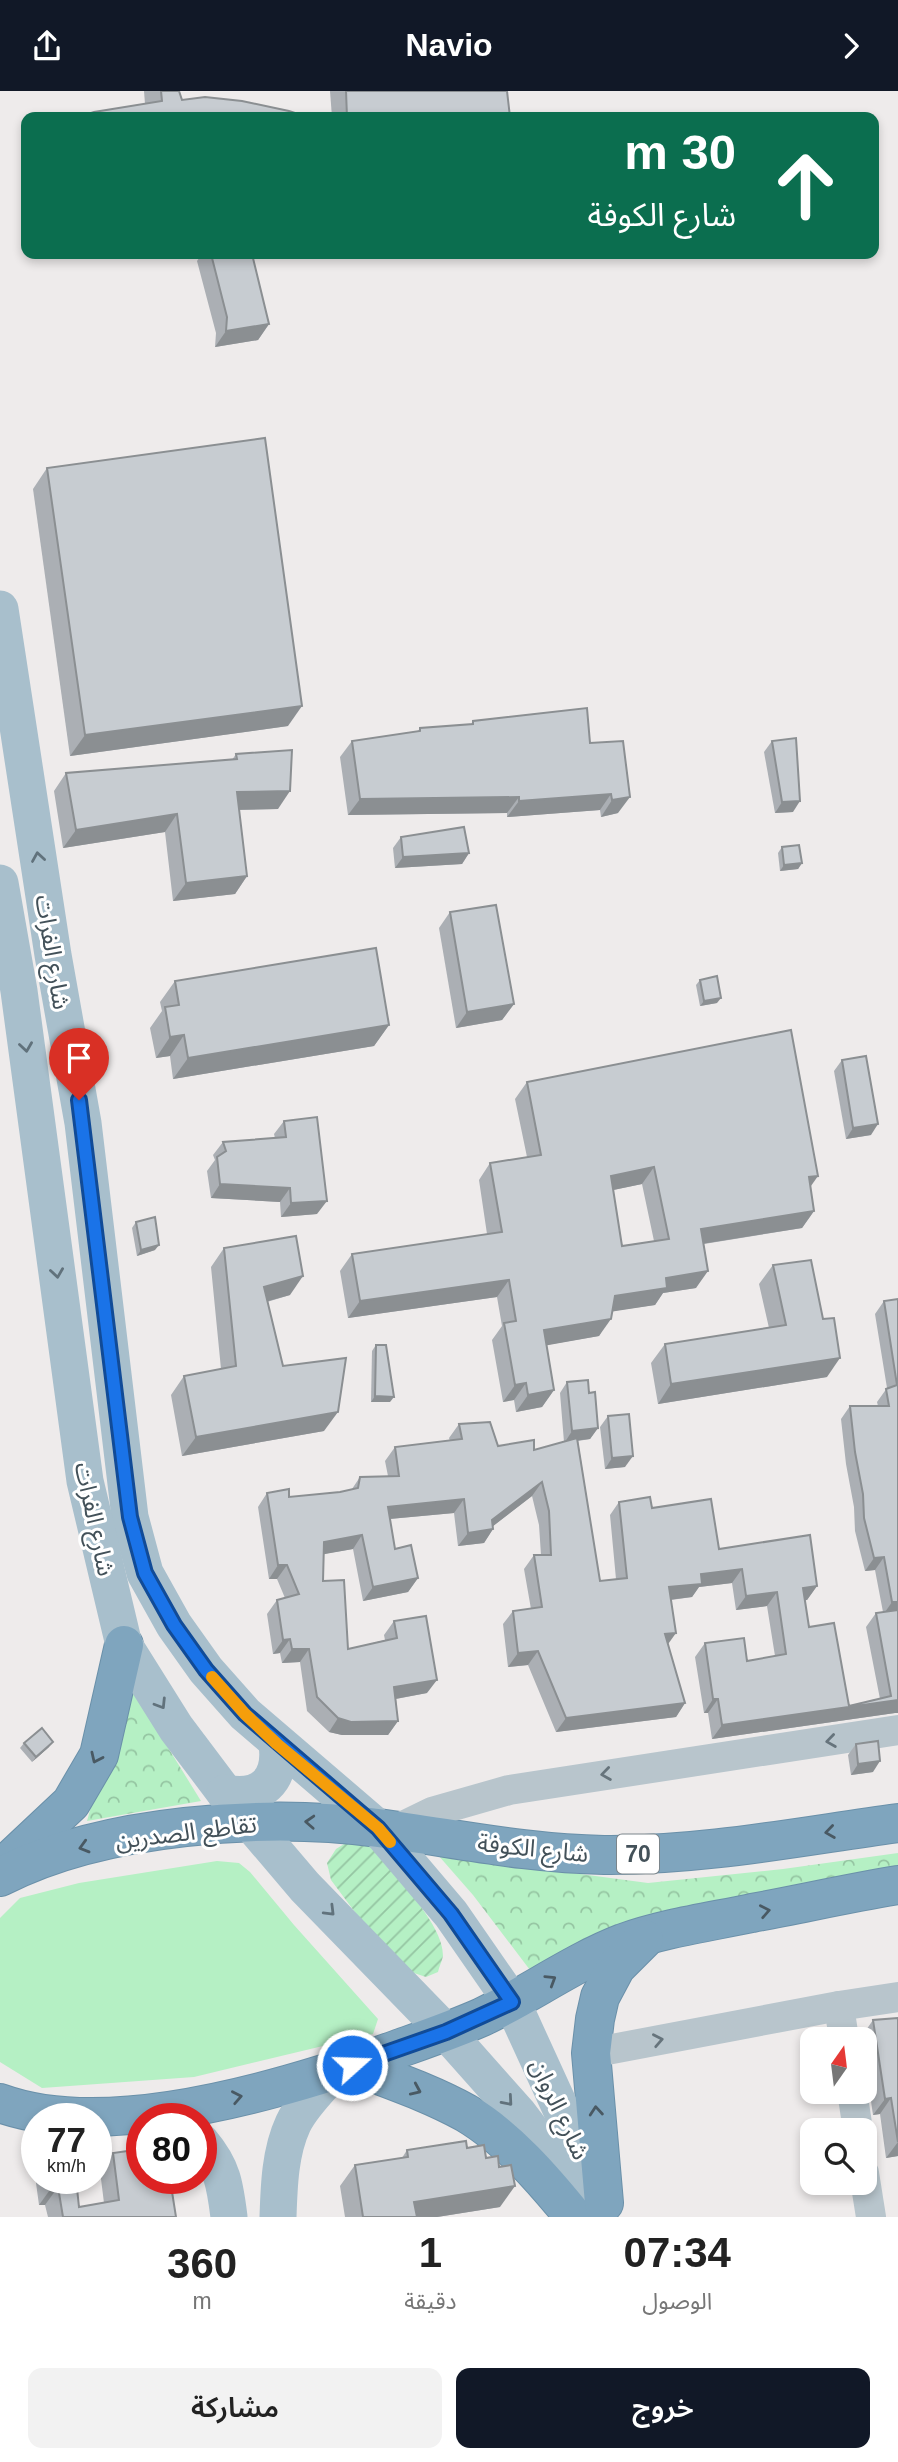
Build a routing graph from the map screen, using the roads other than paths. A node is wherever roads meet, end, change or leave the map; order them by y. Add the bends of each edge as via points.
1 (0, 609) edge
2 (7, 705) edge
3 (13, 782) edge
4 (0, 883) edge
5 (9, 992) edge
6 (124, 1645) junction
7 (898, 1730) edge
8 (277, 1744) junction
9 (225, 1793) junction
10 (252, 1823) junction
11 (898, 1823) edge
12 (386, 1829) junction
13 (0, 1870) edge
14 (0, 1877) edge
15 (898, 1885) edge
16 (649, 1935) junction
17 (898, 1997) edge
18 (512, 2002) junction
19 (839, 2006) junction
20 (842, 2027) edge
21 (446, 2032) junction
22 (591, 2053) junction
23 (343, 2069) junction
24 (216, 2103) edge
25 (7, 2109) edge
26 (126, 2116) edge
27 (217, 2162) edge
28 (868, 2195) edge
29 (591, 2214) edge
30 (229, 2217) edge
31 (278, 2217) edge
32 (871, 2217) edge

1 - 2 main road, شارع الفرات
2 - 3 main road, شارع الفرات
8 -> 3 main road, شارع الفرات via 225,1693 174,1625 145,1573 133,1528 83,1123
4 - 5 main road, شارع الفرات
5 -> 6 main road, شارع الفرات via 85,1481
6 -> 9 main road, شارع الفرات via 176,1728
6 -> 13 highway via 99,1755 71,1803
7 -> 12 street via 509,1790
8 - 9 main road via 279,1759 267,1785 239,1796
8 - 12 main road, شارع الفرات
9 - 10 main road, شارع الفرات
12 -> 10 highway, تقاطع الصدرين / 70 via 290,1821
10 -> 14 highway, تقاطع الصدرين / 70 via 197,1826 99,1842
10 -> 21 main road, شارع الروان via 305,1887
11 -> 12 highway, شارع الكوفة / 70 via 643,1854 564,1854
12 - 18 main road, شارع الروان
16 -> 15 highway
18 -> 16 highway via 597,1955
16 - 22 highway via 616,1967 600,1997
17 - 19 street
18 - 21 highway
18 - 29 main road, شارع الروان
19 - 20 street
22 -> 19 street
21 - 23 highway
21 -> 29 main road, شارع الروان via 518,2113
29 -> 22 highway
24 -> 23 highway
23 -> 29 highway via 414,2088 468,2114
23 - 31 main road via 294,2122 280,2178
25 - 26 highway
27 - 30 main road
28 - 32 street

